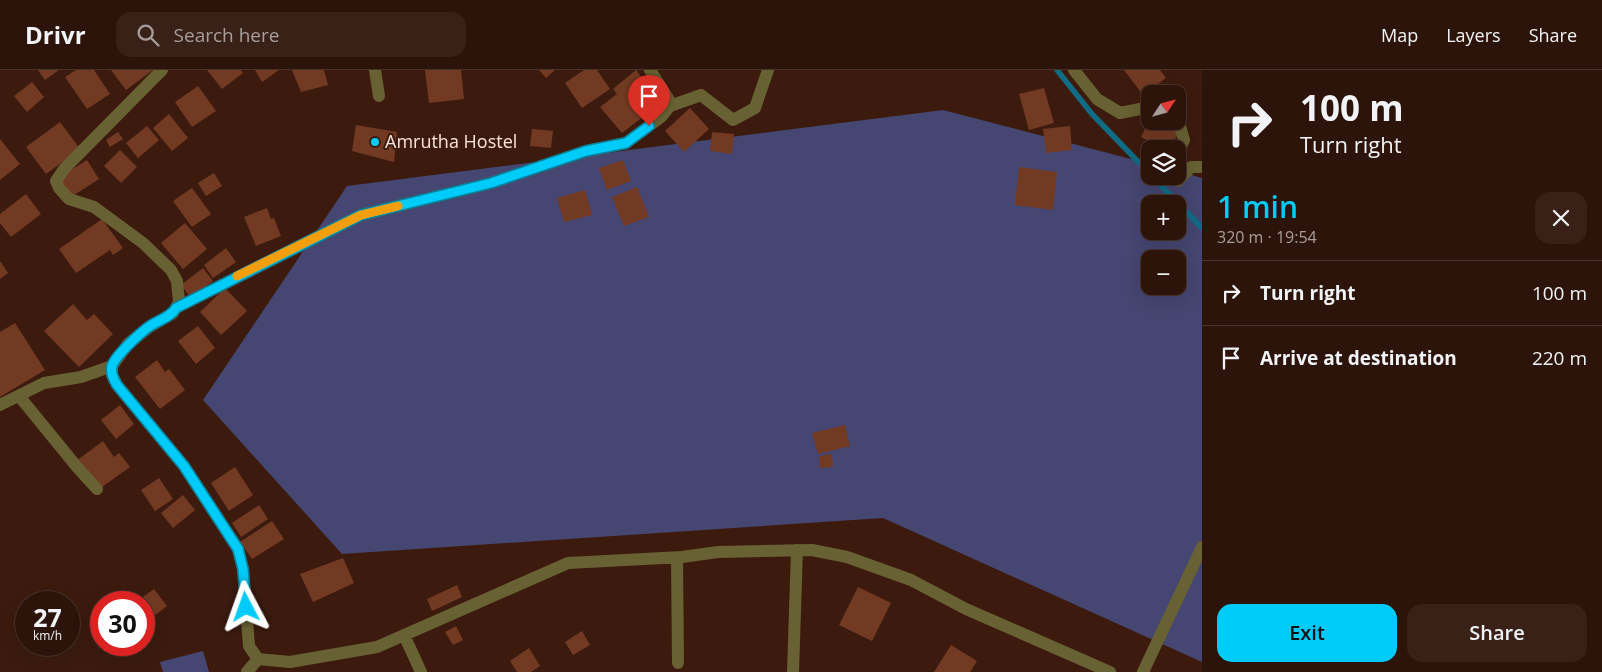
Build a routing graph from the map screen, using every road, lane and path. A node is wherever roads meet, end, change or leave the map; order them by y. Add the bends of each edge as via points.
1 (374, 70) edge
2 (650, 70) edge
3 (768, 70) edge
4 (1074, 70) edge
5 (158, 71) edge
6 (379, 96) dead end
7 (670, 106) junction
8 (1141, 109) edge
9 (1202, 167) edge
10 (1186, 172) edge
11 (176, 308) junction
12 (112, 366) junction
13 (19, 396) junction
14 (0, 405) edge
15 (97, 489) dead end
16 (1202, 547) edge
17 (797, 550) junction
18 (677, 557) junction
19 (404, 635) junction
20 (258, 659) junction
21 (678, 663) dead end
22 (247, 672) edge
23 (421, 672) edge
24 (793, 672) edge
25 (1110, 672) edge
26 (1143, 672) edge

1 - 6 street
2 - 7 street
3 - 7 street via 755,108 733,120 700,95
4 - 8 street via 1097,99 1120,113
5 - 11 street via 58,175 56,181 69,199 94,207 143,243 171,270 179,292
7 - 11 street via 661,117 626,143 586,151 491,183 361,215
9 - 10 street via 1191,167
11 - 12 street via 128,344
12 - 13 street via 81,378 44,384
12 - 20 street via 117,385 184,466 238,549 243,569 249,646
13 - 14 street
13 - 15 street
16 - 26 street
17 - 18 street via 718,552
17 - 24 street
17 - 25 street via 847,557 911,580 966,609
18 - 19 street via 568,563
18 - 21 street
19 - 20 street via 377,647 290,662
19 - 23 street
20 - 22 street

